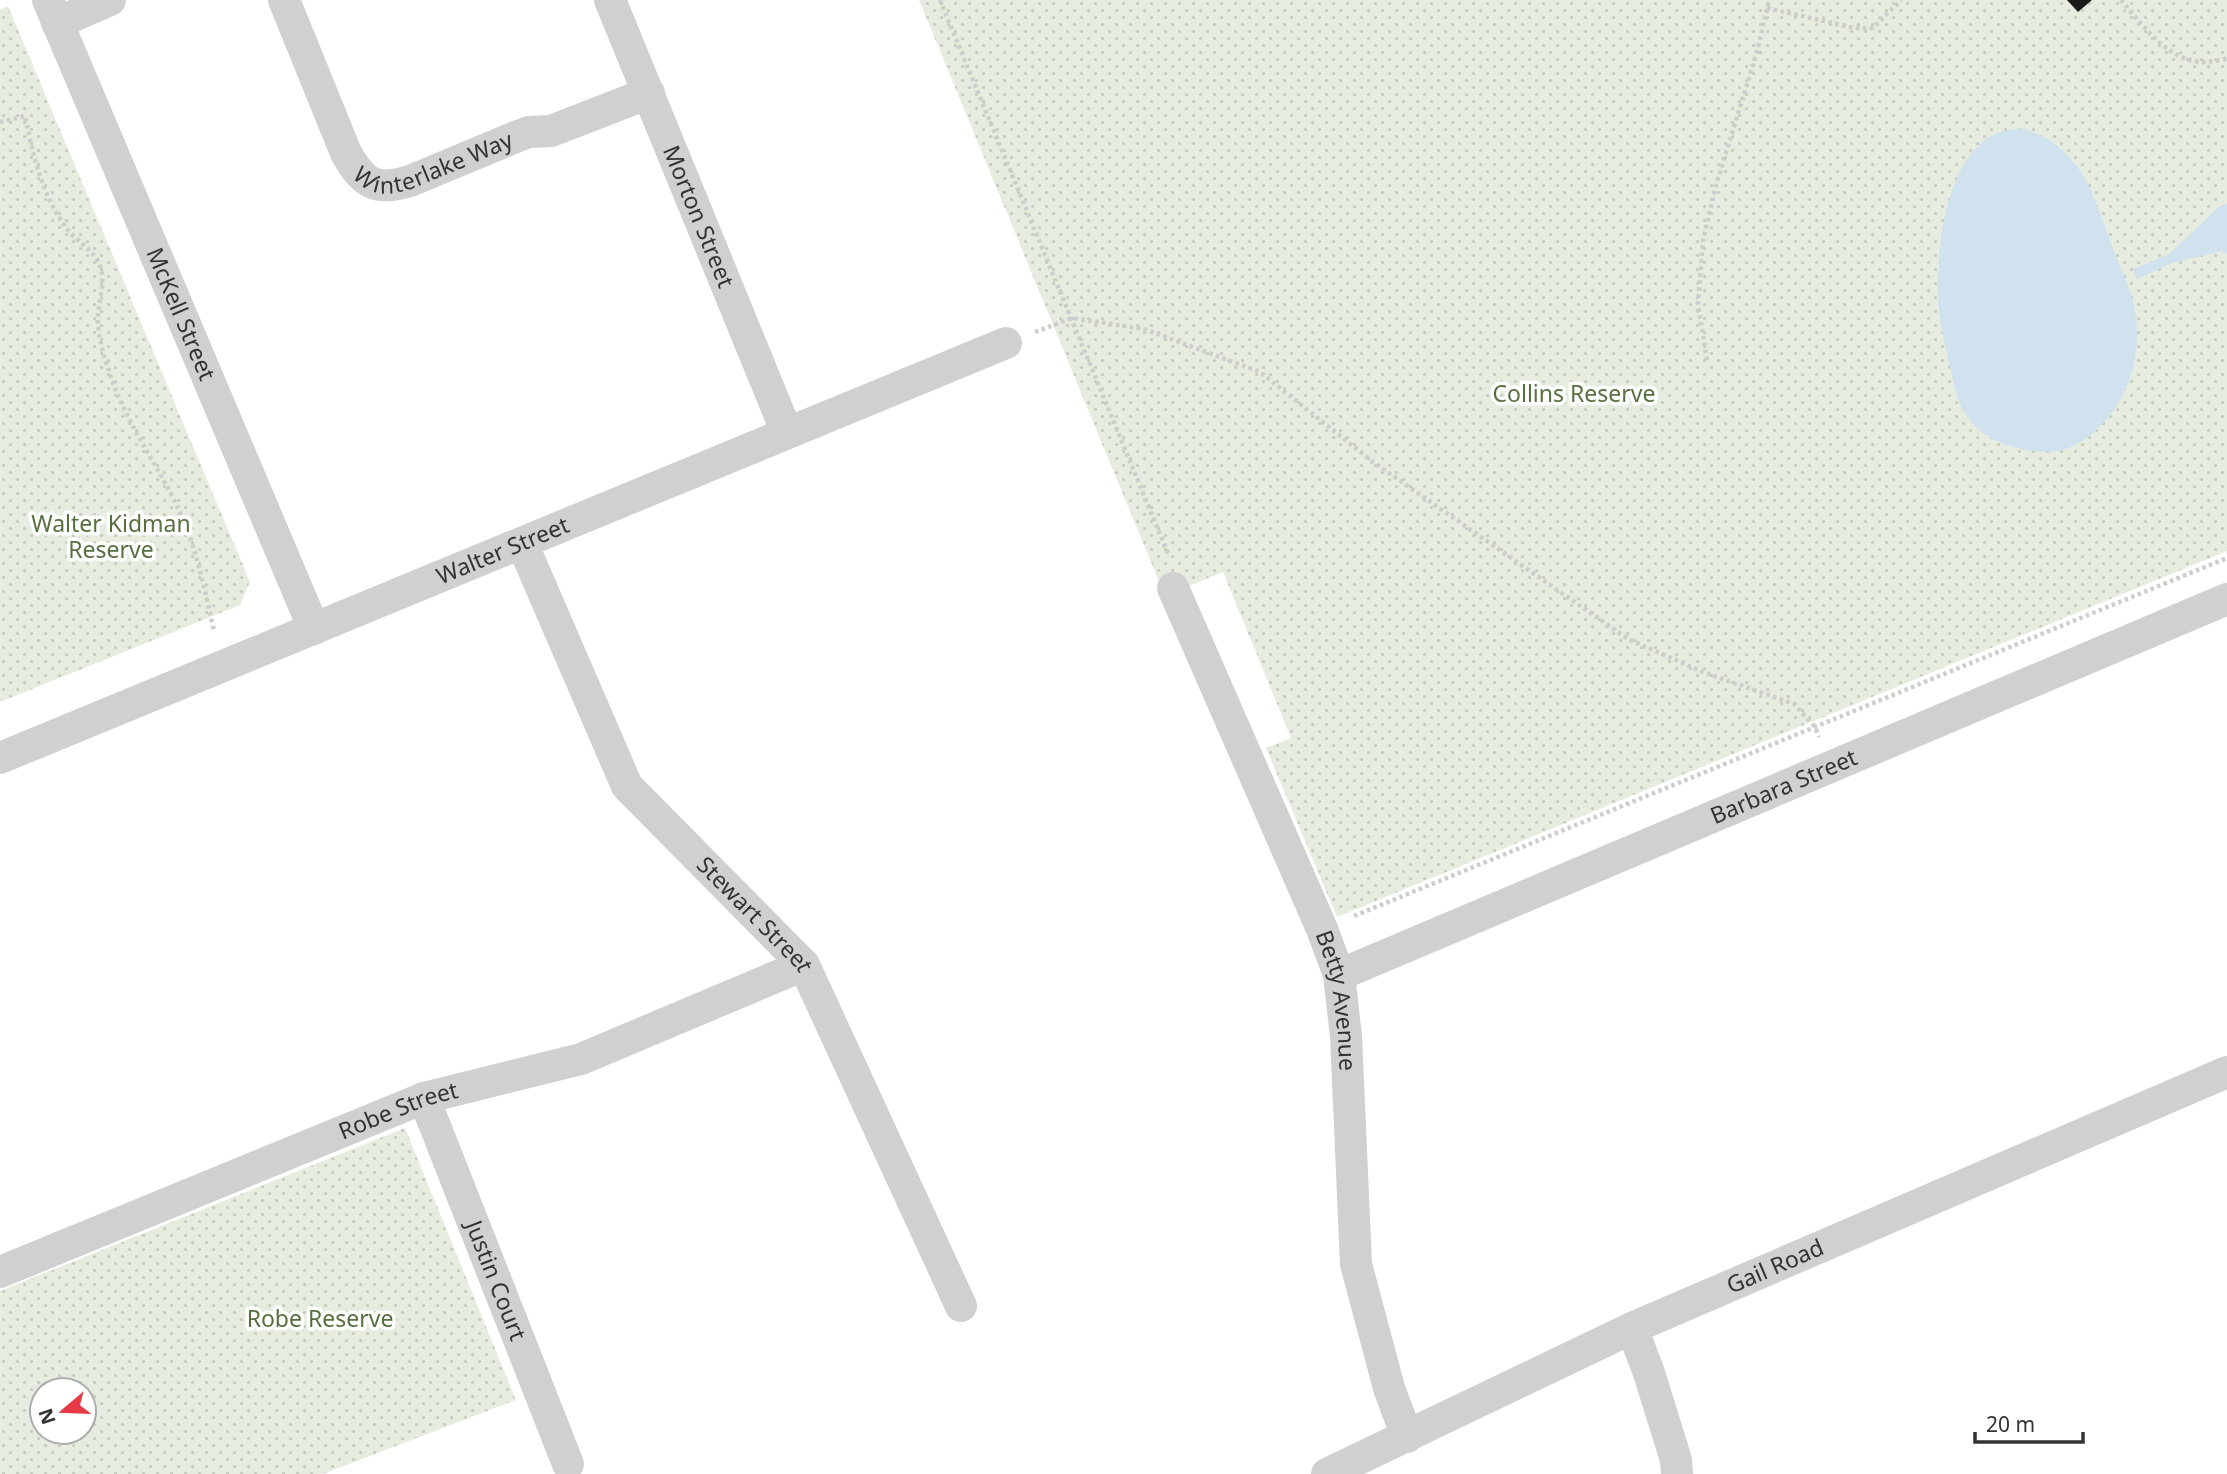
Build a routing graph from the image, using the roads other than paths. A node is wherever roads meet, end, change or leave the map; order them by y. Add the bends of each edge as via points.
1 (110, 0) edge
2 (284, 0) edge
3 (610, 0) edge
4 (53, 11) edge
5 (649, 93) junction
6 (1006, 343) dead end
7 (788, 433) junction
8 (522, 542) junction
9 (1173, 588) road end
10 (2227, 599) edge
11 (314, 629) junction
12 (0, 758) edge
13 (804, 965) junction
14 (1339, 975) junction
15 (2227, 1072) edge
16 (424, 1098) junction
17 (0, 1272) edge
18 (961, 1306) dead end
19 (1632, 1328) junction
20 (1407, 1437) junction
21 (568, 1464) dead end
22 (1327, 1474) edge
23 (1677, 1474) edge

1 - 4 street
2 - 5 street, Winterlake Way via 346,153 357,172 379,186 410,181 518,136 551,131
3 - 5 street, Morton Street
4 - 11 street, McKell Street
5 - 7 street, Morton Street
6 - 7 street, Walter Street
7 - 8 street, Walter Street
8 - 11 street, Walter Street
8 - 13 street, Stewart Street via 627,786
9 - 14 street, Betty Avenue
10 - 14 street, Barbara Street
11 - 12 street, Walter Street
13 - 16 street, Robe Street via 581,1059
13 - 18 street, Stewart Street
14 - 20 street, Betty Avenue via 1356,1264
15 - 19 street, Gail Road
16 - 17 street, Robe Street
16 - 21 street, Justin Court
19 - 20 street, Gail Road
19 - 23 street
20 - 22 street, Gail Road

